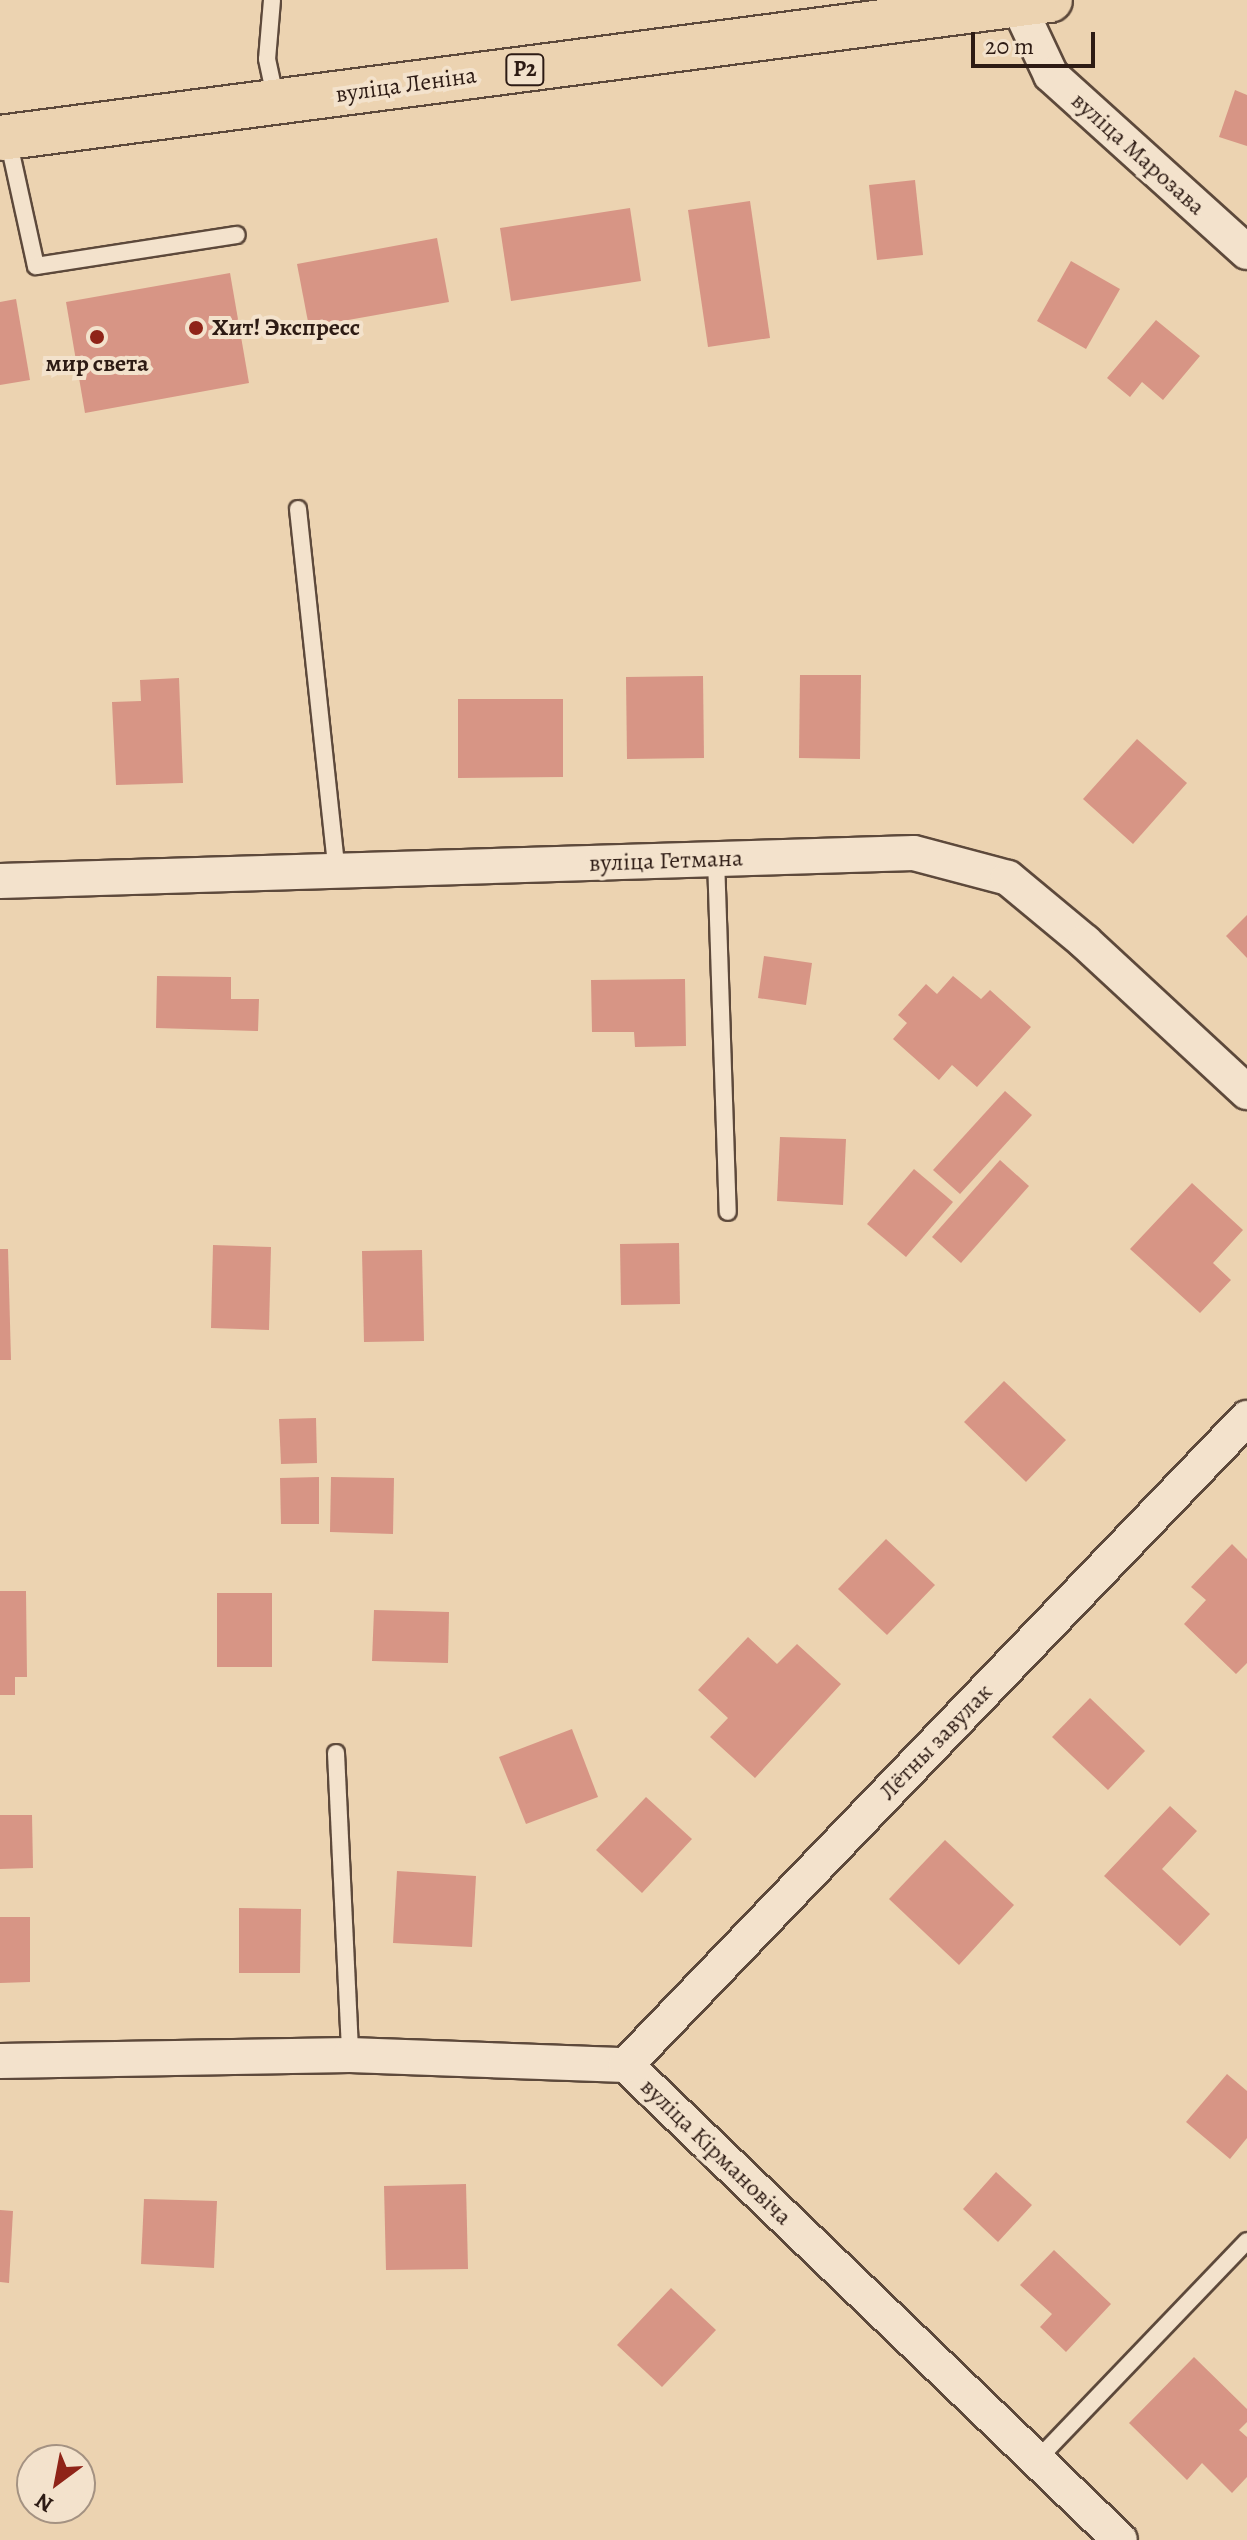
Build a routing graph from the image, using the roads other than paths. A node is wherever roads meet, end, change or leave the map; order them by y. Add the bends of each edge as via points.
1 (272, 0) edge
2 (1034, 2) edge
3 (276, 103) junction
4 (4, 138) edge
5 (237, 235) dead end
6 (1247, 252) edge
7 (298, 509) dead end
8 (716, 859) junction
9 (337, 871) junction
10 (0, 881) edge
11 (1247, 1092) edge
12 (728, 1212) dead end
13 (1247, 1418) edge
14 (336, 1753) dead end
15 (350, 2055) junction
16 (0, 2061) edge
17 (626, 2065) junction
18 (1247, 2241) edge
19 (1037, 2460) junction
20 (1120, 2540) edge

1 - 3 lane via 267,59
2 - 3 main road, вуліца Леніна / Р2
2 - 6 street, вуліца Марозава via 1051,75
3 - 4 main road, вуліца Леніна / Р2
4 - 5 lane via 36,266
7 - 9 lane
8 - 9 street, вуліца Гетмана
8 - 11 street, вуліца Гетмана via 914,853 1008,878
8 - 12 lane
9 - 10 street, вуліца Гетмана
13 - 17 street, Лётны завулак
14 - 15 lane
15 - 16 street, вуліца Кірмановіча
15 - 17 street, вуліца Кірмановіча
17 - 19 street, вуліца Кірмановіча
18 - 19 lane
19 - 20 street, вуліца Кірмановіча

